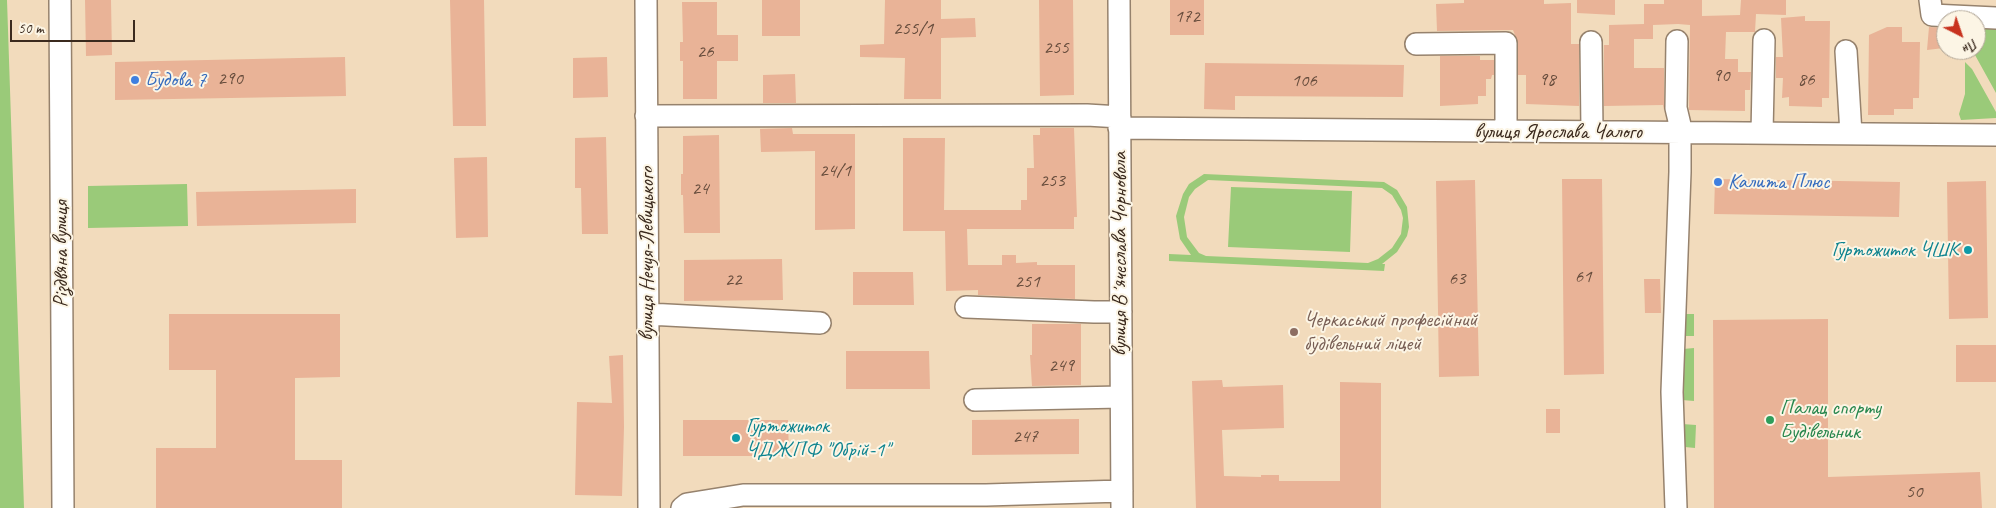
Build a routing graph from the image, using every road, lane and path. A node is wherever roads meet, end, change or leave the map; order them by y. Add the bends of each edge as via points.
1 (60, 0) edge
2 (646, 0) edge
3 (1119, 0) edge
4 (1930, 0) edge
5 (1996, 18) edge
6 (1764, 40) dead end
7 (1677, 41) dead end
8 (1591, 42) dead end
9 (1416, 44) dead end
10 (1846, 51) dead end
11 (646, 116) junction
12 (1120, 123) junction
13 (1506, 131) junction
14 (1592, 132) junction
15 (1681, 133) junction
16 (1762, 133) junction
17 (1851, 134) junction
18 (1996, 135) edge
19 (966, 307) dead end
20 (1121, 312) junction
21 (648, 314) junction
22 (820, 323) dead end
23 (1121, 397) junction
24 (975, 400) dead end
25 (1122, 500) edge
26 (986, 501) edge
27 (63, 508) edge
28 (649, 508) edge
29 (682, 508) edge
30 (1676, 508) edge

1 - 27 street, Різдвяна вулиця
2 - 11 street, вулиця Нечуя-Левицького
3 - 12 street, вулиця Вʼячеслава Чорновола
4 - 5 street via 1932,15
6 - 16 street
7 - 15 street via 1676,110
8 - 14 street
9 - 13 street via 1506,43
10 - 17 street
11 - 12 street, вулиця Ярослава Чалого via 1087,116
11 - 21 street, вулиця Нечуя-Левицького
12 - 13 street, вулиця Ярослава Чалого
12 - 20 street, вулиця Вʼячеслава Чорновола
13 - 14 street, вулиця Ярослава Чалого
14 - 15 street, вулиця Ярослава Чалого
15 - 16 street, вулиця Ярослава Чалого
15 - 30 street via 1672,392
16 - 17 street, вулиця Ярослава Чалого
17 - 18 street, вулиця Ярослава Чалого
19 - 20 street
20 - 23 street, вулиця Вʼячеслава Чорновола
21 - 22 street
21 - 28 street, вулиця Нечуя-Левицького
23 - 24 street
23 - 25 street, вулиця Вʼячеслава Чорновола
25 - 26 street
26 - 29 street via 743,496 687,504

